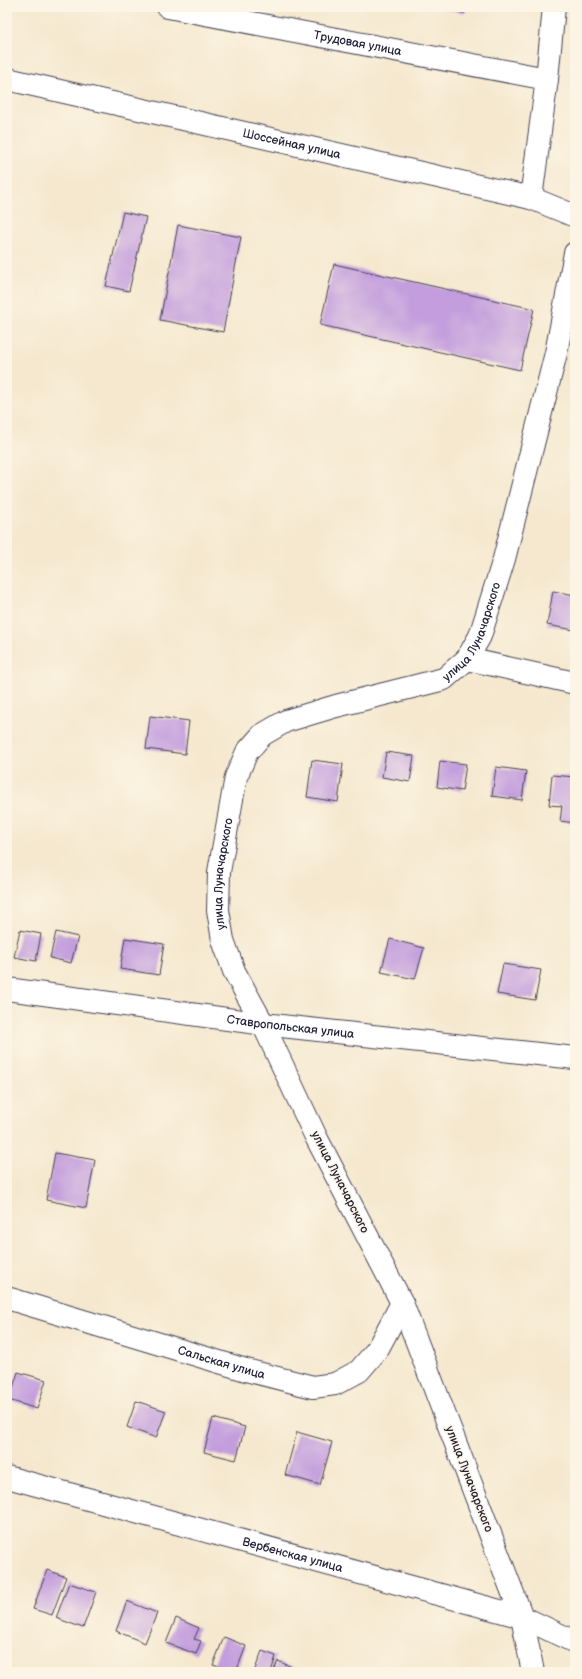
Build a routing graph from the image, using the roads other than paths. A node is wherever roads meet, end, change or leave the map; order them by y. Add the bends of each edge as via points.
1 (168, 7) edge
2 (554, 7) edge
3 (7, 79) edge
4 (546, 79) junction
5 (531, 198) junction
6 (575, 216) edge
7 (575, 252) edge
8 (467, 659) junction
9 (575, 683) edge
10 (7, 989) edge
11 (263, 1024) junction
12 (575, 1058) edge
13 (7, 1298) edge
14 (402, 1303) junction
15 (7, 1477) edge
16 (522, 1617) junction
17 (575, 1642) edge
18 (533, 1672) edge

1 - 4 street, Трудовая улица
2 - 4 street
3 - 5 street, Шоссейная улица
4 - 5 street
5 - 6 street, Шоссейная улица
7 - 8 street, улица Луначарского via 556,353 504,559 480,636
8 - 9 street
8 - 11 street, улица Луначарского via 444,679 286,721 262,736 247,752 236,777 219,872 218,910 223,940 234,971
10 - 11 street, Ставропольская улица
11 - 12 street, Ставропольская улица
11 - 14 street, улица Луначарского via 316,1137
13 - 14 street, Сальская улица via 246,1370 313,1387 334,1384 359,1371 376,1350
14 - 16 street, улица Луначарского
15 - 16 street, Вербенская улица
16 - 17 street, Вербенская улица
16 - 18 street, улица Луначарского

